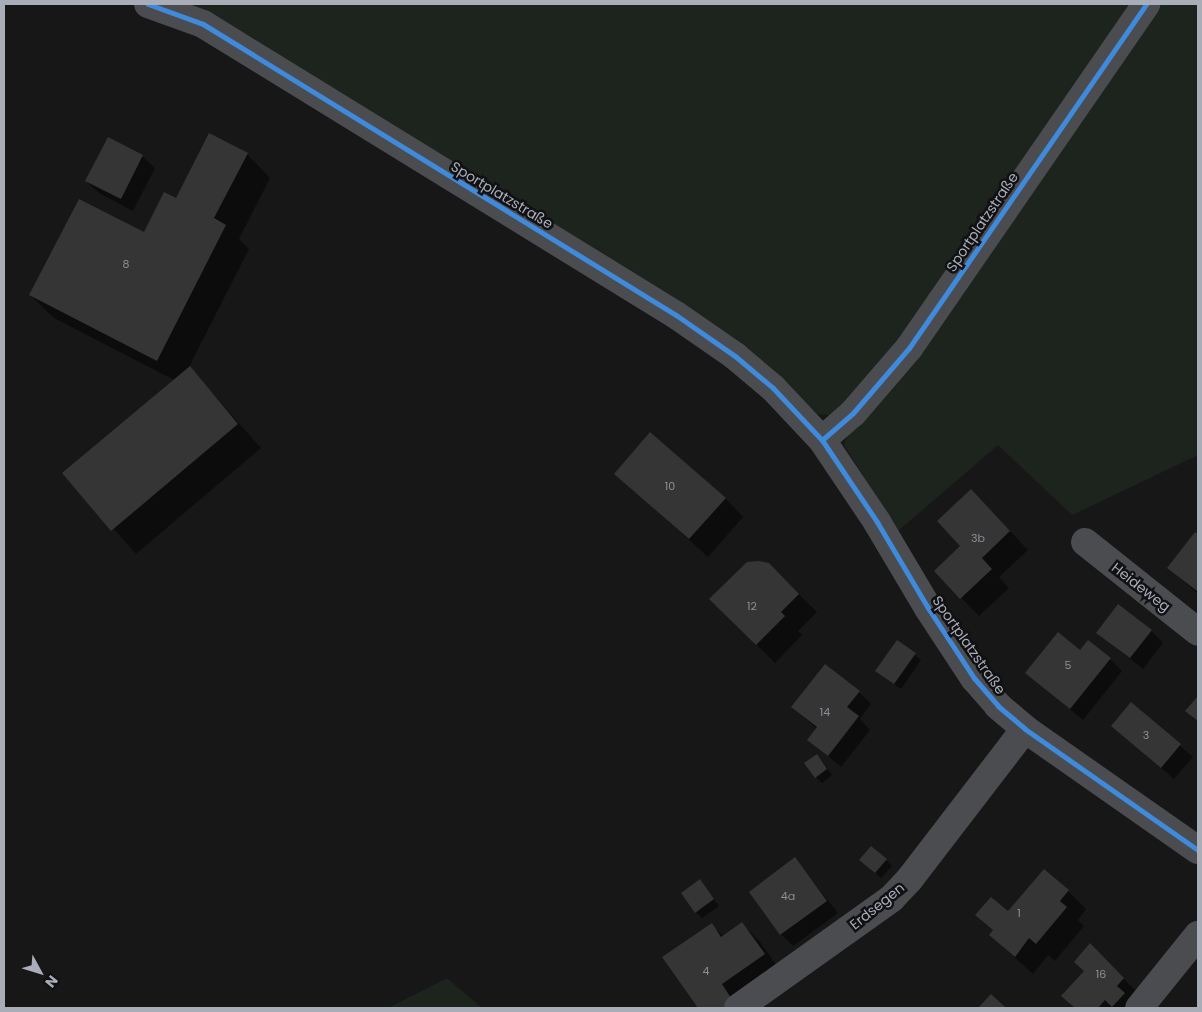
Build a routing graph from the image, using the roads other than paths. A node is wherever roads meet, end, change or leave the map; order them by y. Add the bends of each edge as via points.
1 (148, 4) edge
2 (1146, 4) edge
3 (822, 440) junction
4 (1084, 542) dead end
5 (1198, 632) edge
6 (1025, 728) junction
7 (1198, 850) edge
8 (1198, 935) edge
9 (738, 1008) edge
10 (1139, 1008) edge

1 - 3 street, Sportplatzstraße via 203,24 676,315 735,356 773,388
2 - 3 street, Sportplatzstraße via 909,348 860,407
3 - 6 street, Sportplatzstraße via 974,678 998,706
4 - 5 street, Heideweg
6 - 7 street, Sportplatzstraße
6 - 9 street, Erdsegen via 892,898
8 - 10 street

